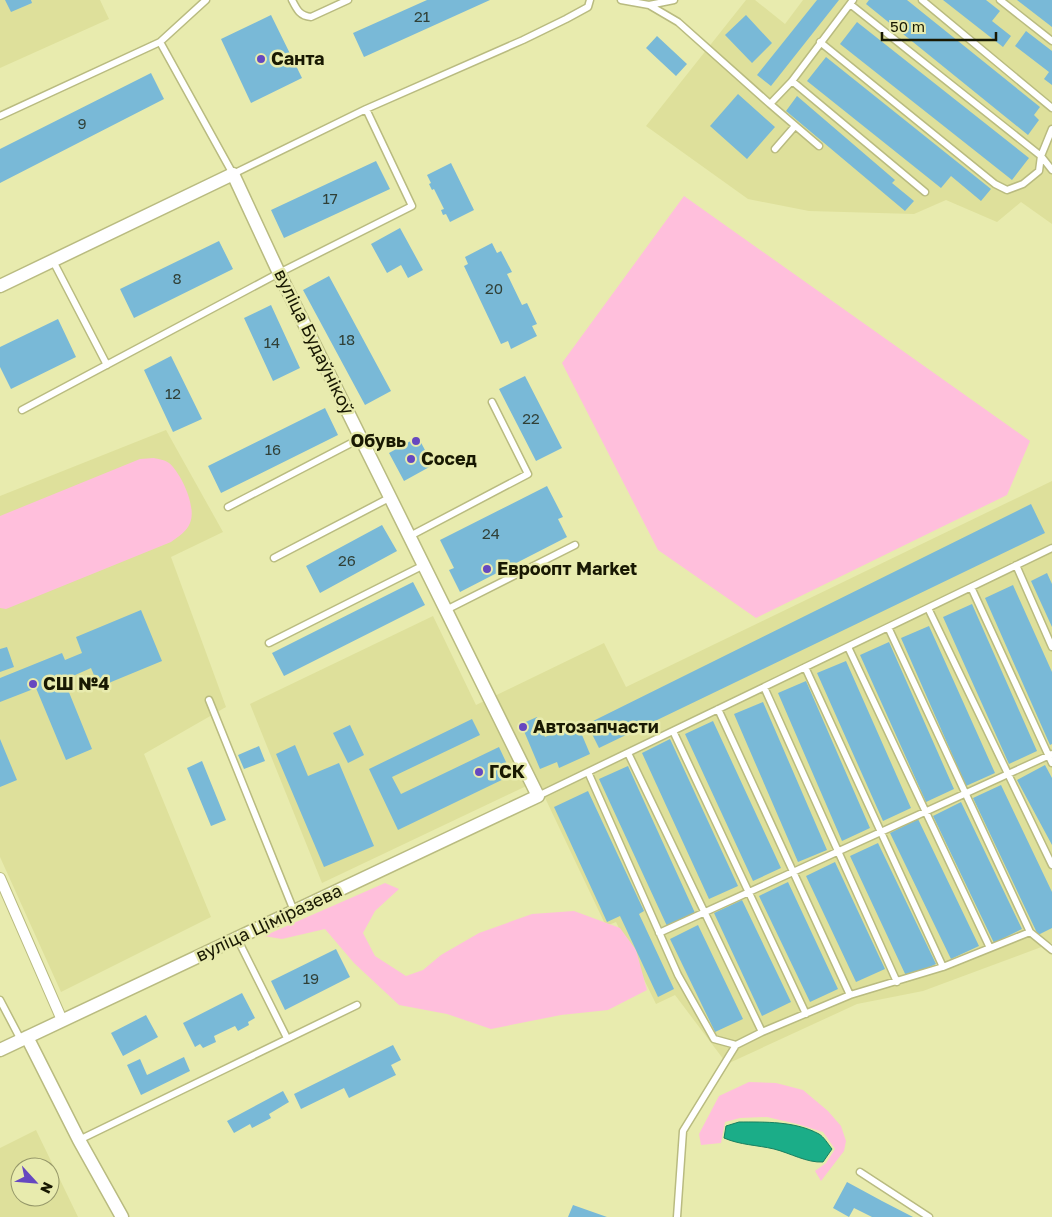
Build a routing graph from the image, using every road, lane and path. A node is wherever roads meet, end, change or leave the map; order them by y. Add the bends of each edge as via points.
1 (292, 0) edge
2 (348, 0) edge
3 (590, 0) edge
4 (621, 0) edge
5 (674, 0) edge
6 (922, 0) edge
7 (1000, 0) edge
8 (203, 1) edge
9 (851, 2) edge
10 (649, 5) junction
11 (1052, 41) edge
12 (160, 42) junction
13 (820, 42) junction
14 (792, 81) junction
15 (770, 104) junction
16 (1052, 108) edge
17 (366, 110) junction
18 (0, 116) edge
19 (795, 126) junction
20 (1052, 129) edge
21 (819, 146) dead end
22 (774, 149) dead end
23 (1041, 156) junction
24 (1052, 170) edge
25 (233, 174) junction
26 (925, 192) dead end
27 (53, 261) junction
28 (279, 273) junction
29 (0, 286) edge
30 (107, 365) junction
31 (492, 402) dead end
32 (22, 410) dead end
33 (362, 438) junction
34 (391, 497) junction
35 (228, 508) dead end
36 (410, 536) junction
37 (575, 544) dead end
38 (1050, 549) edge
39 (274, 558) dead end
40 (1052, 558) edge
41 (424, 565) junction
42 (1016, 565) junction
43 (970, 587) junction
44 (928, 608) junction
45 (446, 610) junction
46 (888, 627) junction
47 (269, 644) dead end
48 (848, 646) junction
49 (1052, 647) edge
50 (805, 667) junction
51 (764, 687) junction
52 (209, 700) dead end
53 (718, 709) junction
54 (673, 731) junction
55 (628, 752) junction
56 (1050, 755) edge
57 (1052, 763) edge
58 (588, 772) junction
59 (1008, 774) junction
60 (965, 793) junction
61 (538, 796) junction
62 (926, 811) junction
63 (881, 832) junction
64 (838, 851) junction
65 (1052, 865) edge
66 (793, 872) junction
67 (0, 878) edge
68 (748, 892) junction
69 (294, 911) junction
70 (704, 912) junction
71 (1030, 932) junction
72 (659, 933) junction
73 (237, 938) junction
74 (990, 948) junction
75 (1052, 950) edge
76 (943, 967) junction
77 (897, 982) junction
78 (850, 994) junction
79 (0, 1000) edge
80 (357, 1005) dead end
81 (806, 1014) junction
82 (62, 1020) junction
83 (762, 1032) junction
84 (24, 1038) junction
85 (286, 1038) junction
86 (736, 1045) junction
87 (0, 1050) edge
88 (79, 1140) junction
89 (860, 1172) dead end
90 (122, 1217) edge
91 (677, 1217) edge
92 (929, 1217) edge

1 - 2 lane via 298,12 311,17
3 - 17 lane via 588,7 566,20
4 - 10 lane
5 - 10 lane
6 - 16 lane
7 - 11 lane
8 - 12 lane
9 - 13 lane
9 - 23 lane
10 - 15 lane via 678,22
12 - 18 lane
12 - 25 lane
13 - 14 lane
13 - 23 lane via 995,184 1007,190 1023,184 1039,171
14 - 15 lane
14 - 26 lane
15 - 19 lane
17 - 25 lane
17 - 28 lane via 412,206
19 - 21 lane
19 - 22 lane
20 - 23 lane
23 - 24 lane
25 - 27 street
25 - 28 street, вуліца Будаўнікоў
27 - 29 street
27 - 30 lane
28 - 30 lane
28 - 33 street, вуліца Будаўнікоў
30 - 32 lane
31 - 36 lane via 528,474
33 - 34 street, вуліца Будаўнікоў
33 - 35 lane
34 - 36 street, вуліца Будаўнікоў
34 - 39 lane
36 - 41 street, вуліца Будаўнікоў
37 - 45 lane
38 - 40 lane
38 - 42 lane
41 - 45 street, вуліца Будаўнікоў
41 - 47 lane
42 - 43 lane
42 - 49 lane
43 - 44 lane
43 - 56 lane
44 - 46 lane
44 - 59 lane
45 - 61 street, вуліца Будаўнікоў
46 - 48 lane
46 - 60 lane
48 - 50 lane
48 - 62 lane
50 - 51 lane
50 - 63 lane
51 - 53 lane
51 - 64 lane
52 - 69 lane
53 - 54 lane
53 - 66 lane
54 - 55 lane
54 - 68 lane
55 - 58 lane
55 - 70 lane
56 - 57 lane
56 - 59 lane
58 - 61 lane
58 - 72 lane
59 - 60 lane
59 - 65 lane
60 - 62 lane
60 - 71 lane
61 - 69 street, вуліца Ціміразева
62 - 63 lane
62 - 74 lane
63 - 64 lane
63 - 76 lane
64 - 66 lane
64 - 77 lane
66 - 68 lane
66 - 78 lane
67 - 82 street
68 - 70 lane
68 - 81 lane
69 - 73 street, вуліца Ціміразева
70 - 72 lane
70 - 83 lane
71 - 74 lane
71 - 75 lane
72 - 86 lane via 714,1039
73 - 82 street, вуліца Ціміразева
73 - 85 lane
74 - 76 lane
76 - 77 lane
77 - 78 lane
78 - 81 lane
79 - 84 lane
80 - 85 lane
81 - 83 lane
82 - 84 street, вуліца Ціміразева
83 - 86 lane
84 - 87 street, вуліца Ціміразева
84 - 88 street
85 - 88 lane
86 - 91 lane via 683,1131
88 - 90 street
89 - 92 lane

